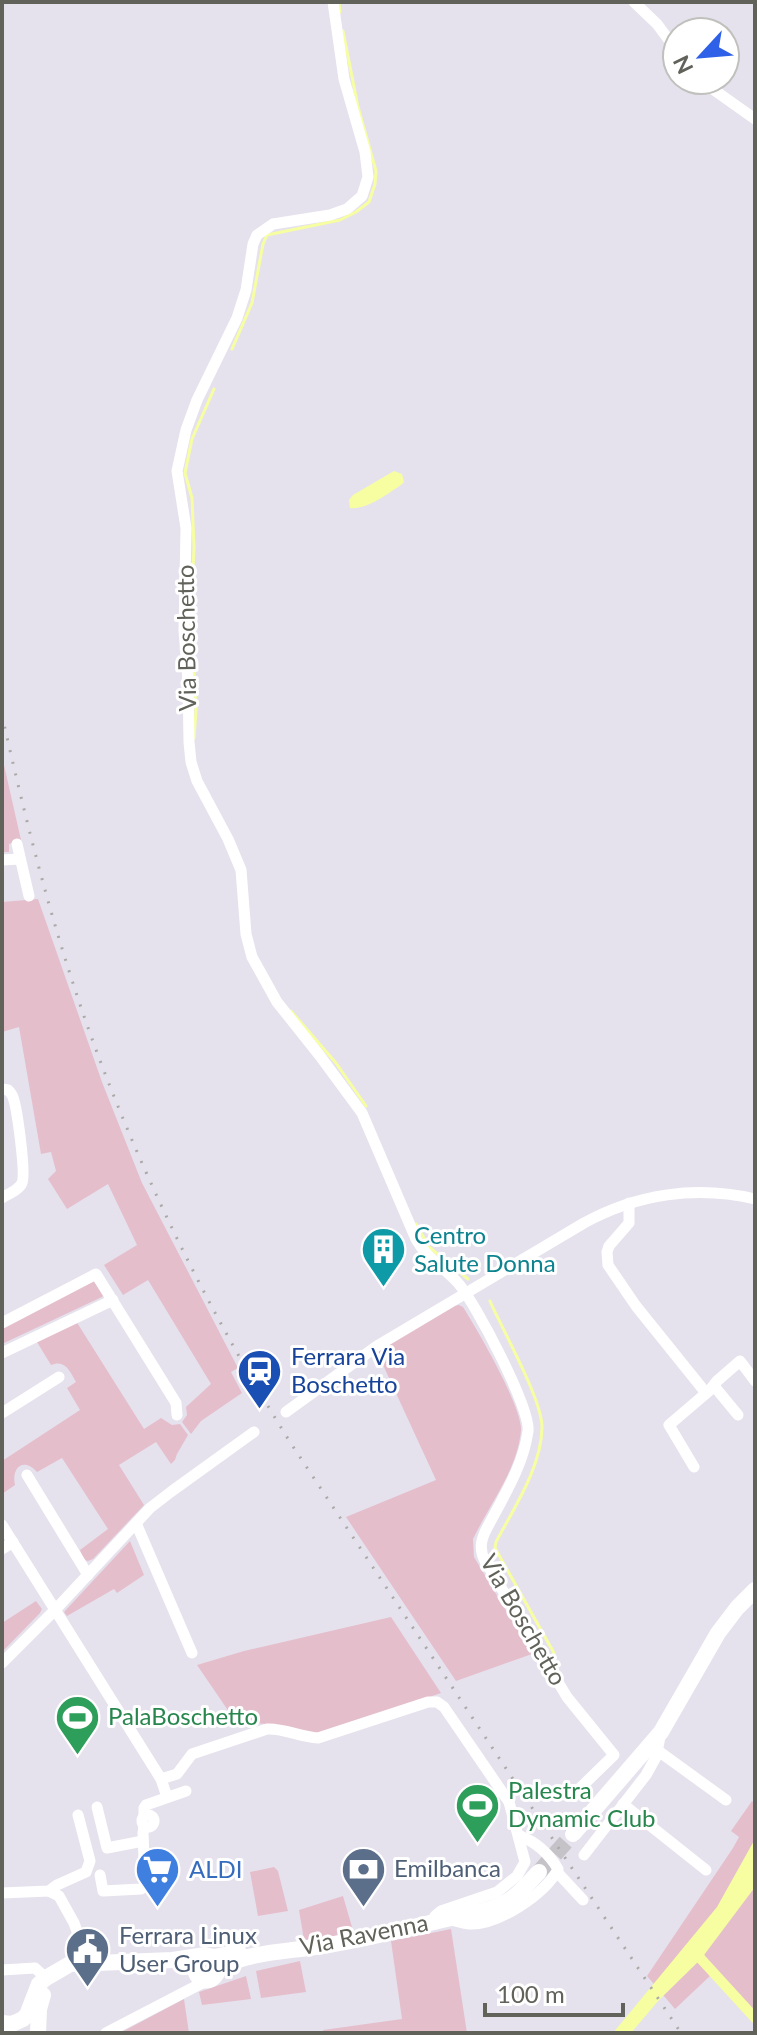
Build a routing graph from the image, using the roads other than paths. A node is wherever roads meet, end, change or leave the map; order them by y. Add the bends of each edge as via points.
1 (333, 2) edge
2 (634, 2) edge
3 (661, 31) edge
4 (723, 96) edge
5 (755, 119) edge
6 (17, 844) dead end
7 (20, 859) junction
8 (2, 860) edge
9 (29, 896) dead end
10 (2, 1089) edge
11 (2, 1198) edge
12 (755, 1199) edge
13 (629, 1203) junction
14 (465, 1293) junction
15 (113, 1300) junction
16 (2, 1323) edge
17 (2, 1353) edge
18 (59, 1377) dead end
19 (755, 1381) edge
20 (710, 1390) junction
21 (286, 1412) dead end
22 (2, 1413) edge
23 (177, 1415) dead end
24 (738, 1415) dead end
25 (254, 1432) dead end
26 (694, 1467) dead end
27 (27, 1475) dead end
28 (136, 1523) junction
29 (2, 1525) edge
30 (7, 1546) edge
31 (88, 1575) junction
32 (755, 1590) edge
33 (55, 1610) junction
34 (192, 1653) dead end
35 (2, 1663) edge
36 (661, 1732) junction
37 (657, 1750) junction
38 (161, 1779) junction
39 (186, 1791) dead end
40 (575, 1793) dead end
41 (167, 1797) junction
42 (726, 1800) dead end
43 (623, 1804) junction
44 (97, 1807) dead end
45 (78, 1815) dead end
46 (573, 1834) tunnel mouth
47 (520, 1836) junction
48 (143, 1841) junction
49 (584, 1855) dead end
50 (557, 1869) junction
51 (706, 1870) dead end
52 (539, 1872) tunnel mouth
53 (100, 1875) dead end
54 (49, 1891) junction
55 (2, 1893) edge
56 (583, 1900) dead end
57 (441, 1920) junction
58 (80, 1964) junction
59 (2, 1970) edge
60 (204, 1970) junction
61 (50, 1975) junction
62 (39, 2009) junction
63 (2, 2023) edge
64 (6, 2032) edge
65 (19, 2033) edge
66 (38, 2033) edge
67 (46, 2033) edge
68 (106, 2033) edge

1 - 14 street, Via Boschetto via 344,79 368,177 362,196 347,209 273,224 257,235 242,303 186,430 177,471 186,528 190,754 200,788 239,862 247,943 259,972 362,1113 419,1245
2 - 3 street
4 - 5 street
6 - 7 street
7 - 8 street
7 - 9 street
10 - 11 street via 13,1096 23,1175 21,1185
12 - 13 street via 701,1192
13 - 14 street via 584,1223
13 - 20 street via 629,1223 610,1242 608,1265 636,1306
14 - 21 street via 377,1346
14 - 40 street, Via Boschetto via 492,1339 528,1422 517,1470 482,1537 482,1557 567,1697 614,1755
15 - 16 street via 96,1274
15 - 17 street
15 - 23 street via 176,1403
18 - 22 street
19 - 20 street via 740,1361
20 - 24 street
20 - 26 street via 669,1425
25 - 28 street
27 - 31 street
28 - 31 street
28 - 34 street
29 - 30 street
30 - 33 street
31 - 33 street
32 - 36 main road via 718,1633
33 - 35 street
33 - 38 street
36 - 37 street
36 - 46 main road
37 - 42 street
37 - 43 street via 646,1775
38 - 41 street
38 - 47 street via 177,1774 192,1754 267,1729 318,1738 433,1701 444,1707 509,1802
39 - 41 street
41 - 48 street via 144,1808
43 - 49 street
43 - 51 street
44 - 48 street via 107,1848
45 - 54 street via 88,1869
47 - 50 street via 550,1857
47 - 57 street via 525,1862 517,1876 497,1892 441,1911 435,1916
48 - 53 street via 144,1888 103,1891
50 - 56 street
50 - 57 street, Via Ravenna via 516,1909 482,1923
52 - 57 main road, Via Ravenna via 510,1900
54 - 55 street
54 - 58 street via 59,1896 74,1923
57 - 60 main road, Via Ravenna via 320,1947 242,1951
58 - 60 main road, Via Ravenna via 173,1960
58 - 61 main road, Via Ravenna
59 - 61 street via 35,1968
60 - 68 street
61 - 62 main road
61 - 63 main road via 39,1984 27,2015 12,2024
62 - 65 main road
62 - 66 main road
62 - 67 main road
64 - 65 main road

